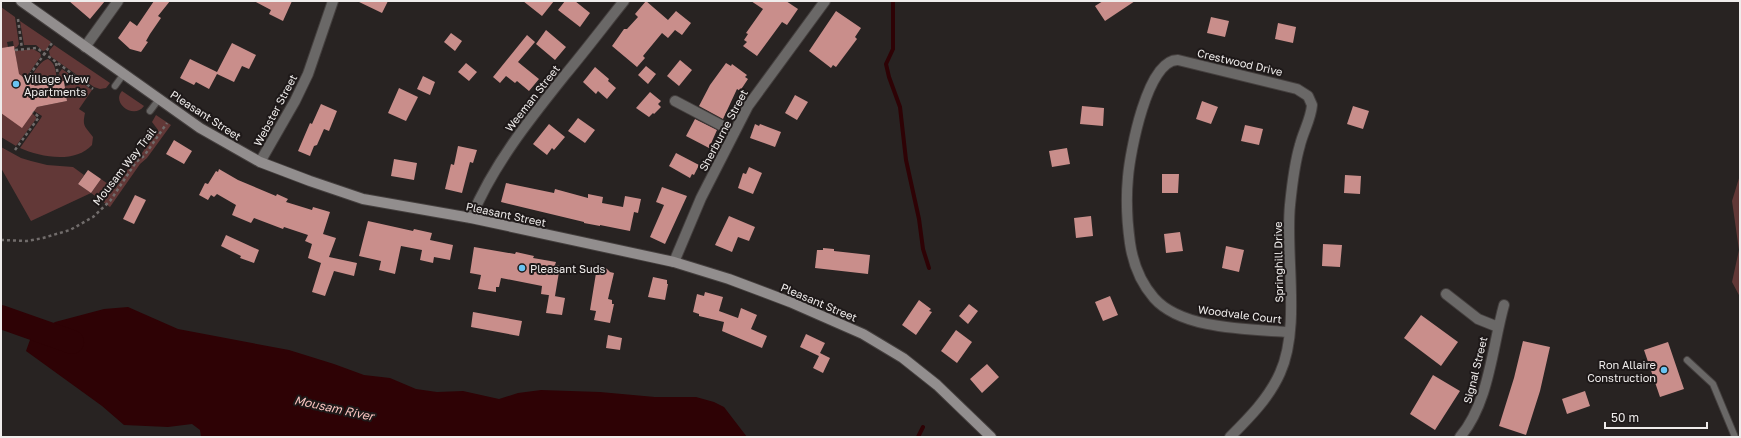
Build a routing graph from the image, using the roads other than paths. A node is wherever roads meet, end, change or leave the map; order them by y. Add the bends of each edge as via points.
1 (20, 1) edge
2 (118, 1) edge
3 (333, 1) edge
4 (624, 1) edge
5 (825, 1) edge
6 (85, 47) junction
7 (1165, 65) joint
8 (123, 75) junction
9 (115, 86) dead end
10 (1308, 96) joint
11 (159, 99) junction
12 (675, 101) dead end
13 (150, 111) dead end
14 (734, 132) junction
15 (260, 162) junction
16 (471, 218) junction
17 (674, 262) junction
18 (1446, 294) dead end
19 (1504, 305) dead end
20 (1498, 327) junction
21 (1289, 332) junction
22 (1687, 360) dead end
23 (991, 437) edge
24 (1230, 437) edge
25 (1460, 437) edge
26 (1735, 437) edge

1 - 6 main road, Pleasant Street
2 - 6 street
3 - 15 street, Webster Street via 308,74
4 - 16 street, Weeman Street via 524,127 492,174
5 - 14 street, Sherburne Street via 760,88
6 - 8 main road, Pleasant Street
7 - 10 street, Crestwood Drive via 1178,60 1284,85
7 - 21 street, Woodvale Court via 1154,81 1140,115 1132,146 1127,210 1130,244 1138,273 1155,299 1168,311 1184,318 1237,328
8 - 9 lane
8 - 11 main road, Pleasant Street
10 - 21 street, Springhill Drive via 1312,108 1300,146 1289,207
11 - 13 lane
11 - 15 main road, Pleasant Street via 223,142
12 - 14 street
14 - 17 street, Sherburne Street via 698,205
15 - 16 main road, Pleasant Street via 363,198
16 - 17 main road, Pleasant Street
17 - 23 main road, Pleasant Street via 790,302 843,324 880,344 937,385
18 - 20 street via 1478,318
19 - 20 street, Signal Street
20 - 25 street, Signal Street via 1478,408 1468,428
21 - 24 street, Springhill Drive via 1286,358 1280,374 1266,398
22 - 26 lane via 1713,384

